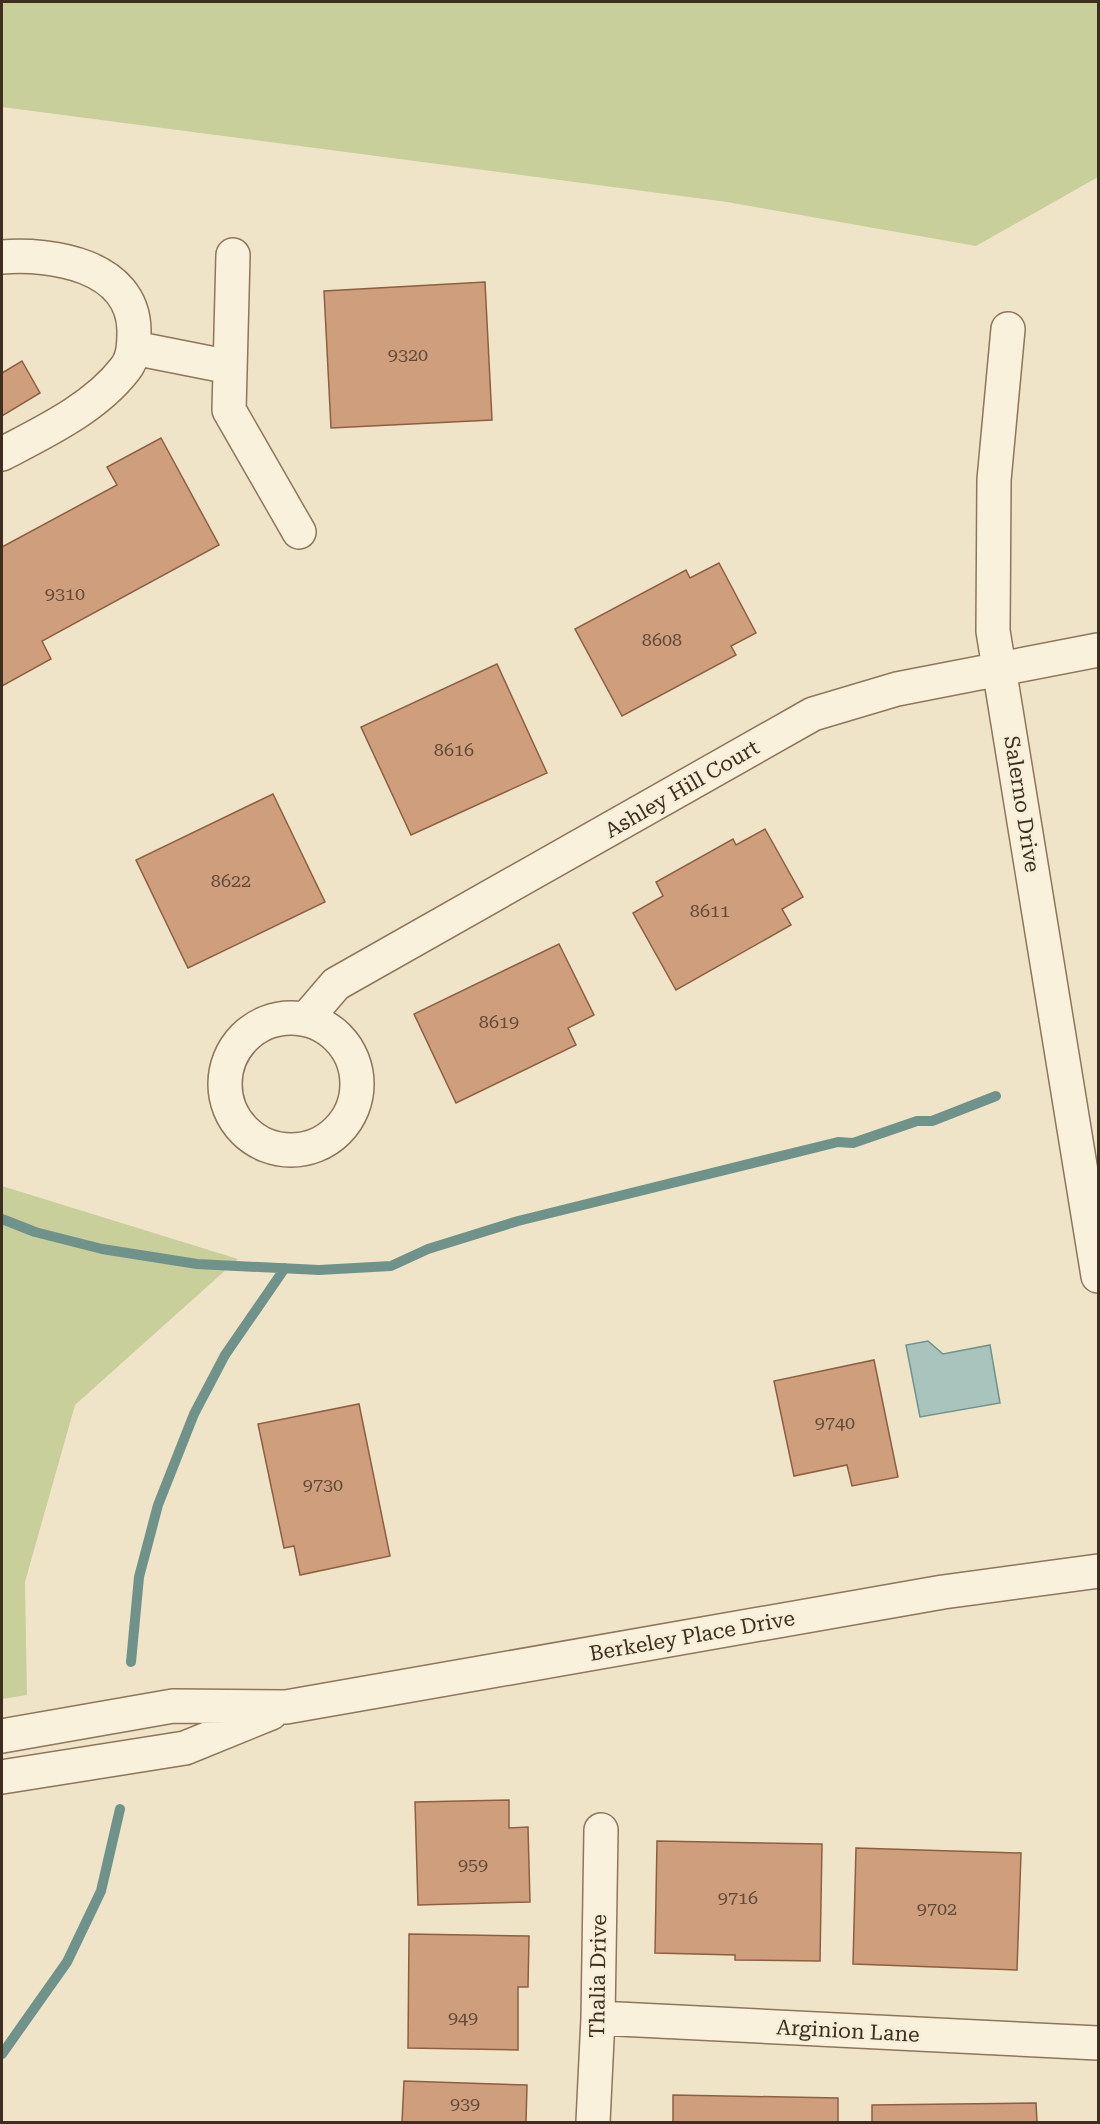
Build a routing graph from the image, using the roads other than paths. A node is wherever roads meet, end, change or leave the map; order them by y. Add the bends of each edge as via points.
1 (233, 255) dead end
2 (2, 257) edge
3 (1008, 329) dead end
4 (134, 348) junction
5 (230, 367) junction
6 (2, 454) edge
7 (299, 532) dead end
8 (1098, 650) edge
9 (999, 668) junction
10 (306, 1019) junction
11 (1095, 1233) edge
12 (1098, 1276) edge
13 (1098, 1570) edge
14 (286, 1707) junction
15 (2, 1736) edge
16 (2, 1777) edge
17 (601, 1830) dead end
18 (598, 2018) junction
19 (1098, 2043) edge
20 (593, 2122) edge

1 - 5 street
2 - 4 street via 54,259 98,272 115,285 127,304 134,326
3 - 9 street, Salerno Drive via 994,480 993,631
4 - 5 street
4 - 6 street via 127,368 100,395
5 - 7 street via 228,410
8 - 9 street, Ashley Hill Court
9 - 10 street, Ashley Hill Court via 897,689 813,714 336,984
9 - 11 street, Salerno Drive
10 - 10 street via 284,1017 264,1023 246,1035 233,1051 226,1072 225,1093 231,1113 244,1131 261,1144 282,1150 305,1150 326,1141 343,1127 354,1107 358,1085 355,1063 343,1042 327,1027
11 - 12 street, Salerno Drive
13 - 14 street, Berkeley Place Drive via 943,1592
14 - 15 street, Berkeley Place Drive via 173,1706
14 - 16 street, Berkeley Place Drive via 185,1748
17 - 18 street, Thalia Drive
18 - 19 street, Arginion Lane
18 - 20 street, Thalia Drive

